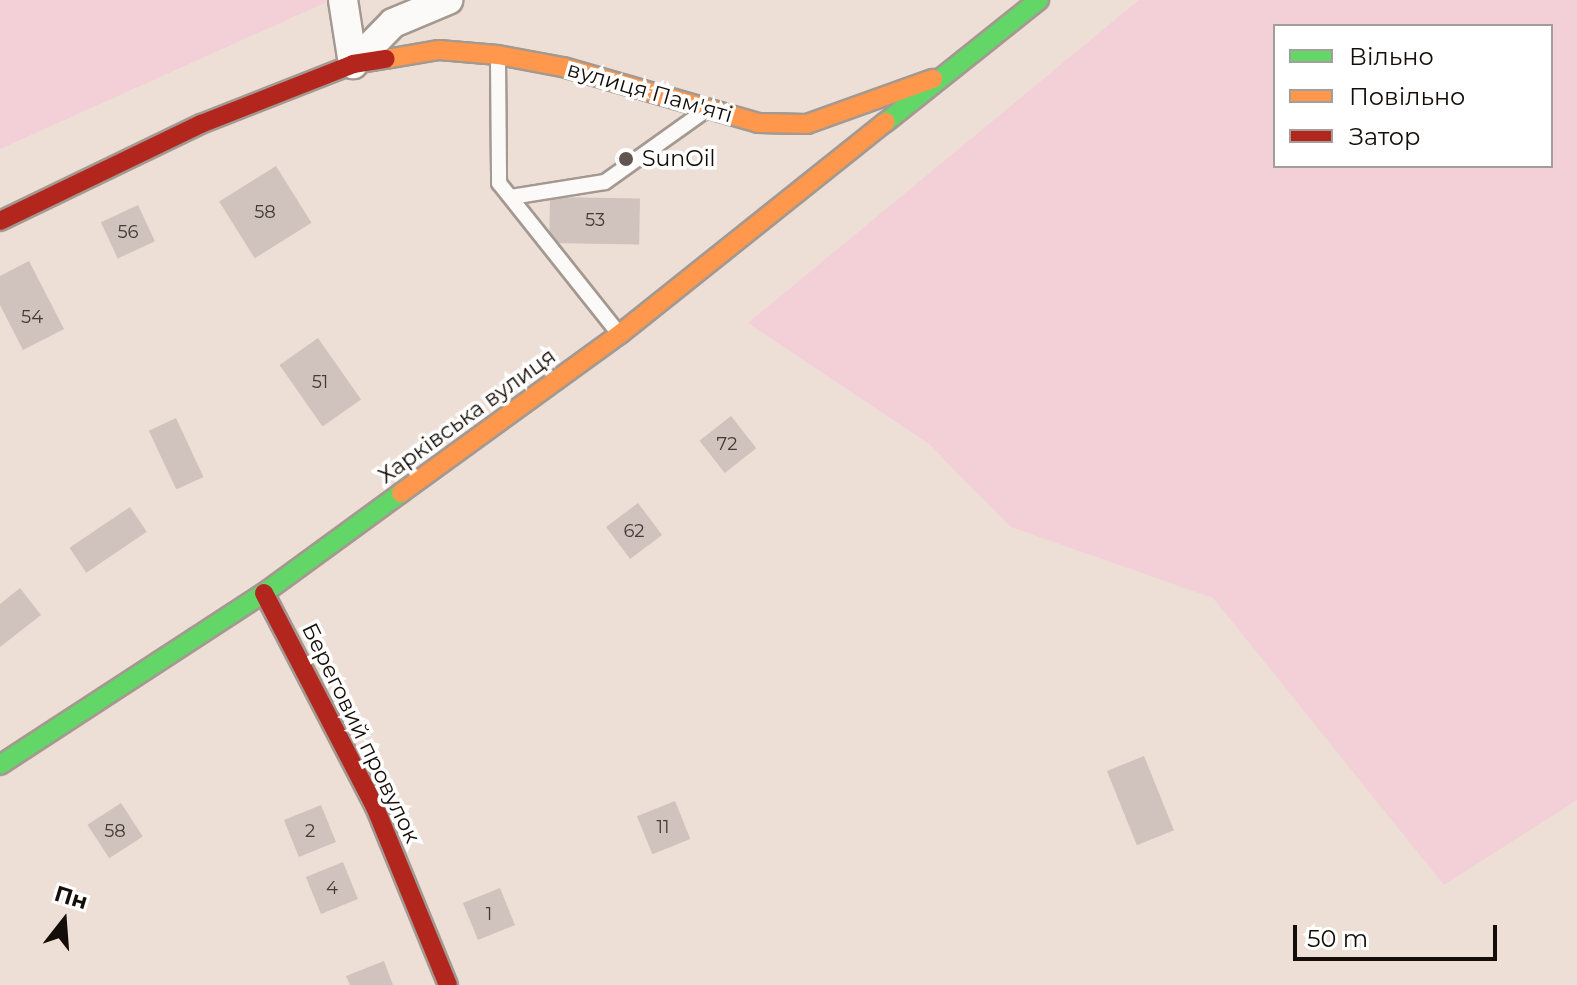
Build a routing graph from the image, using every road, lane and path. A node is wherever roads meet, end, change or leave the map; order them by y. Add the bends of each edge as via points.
1 (343, 0) edge
2 (448, 0) edge
3 (1039, 0) edge
4 (498, 55) junction
5 (353, 64) junction
6 (941, 76) junction
7 (709, 108) junction
8 (511, 197) junction
9 (0, 221) edge
10 (620, 334) junction
11 (264, 593) junction
12 (0, 765) edge
13 (448, 985) edge

1 - 5 street
2 - 5 street, вулиця Пам'яті via 393,23
3 - 6 street, Харківська вулиця
4 - 5 street, вулиця Пам'яті via 439,50
4 - 7 street, вулиця Пам'яті via 563,67
4 - 8 lane via 499,183
5 - 9 street, вулиця Пам'яті via 201,124
6 - 7 street, вулиця Пам'яті via 807,124 758,123
6 - 10 street, Харківська вулиця
7 - 8 lane via 605,182
8 - 10 lane
10 - 11 street, Харківська вулиця
11 - 12 street, Харківська вулиця
11 - 13 street, Береговий провулок via 375,807

